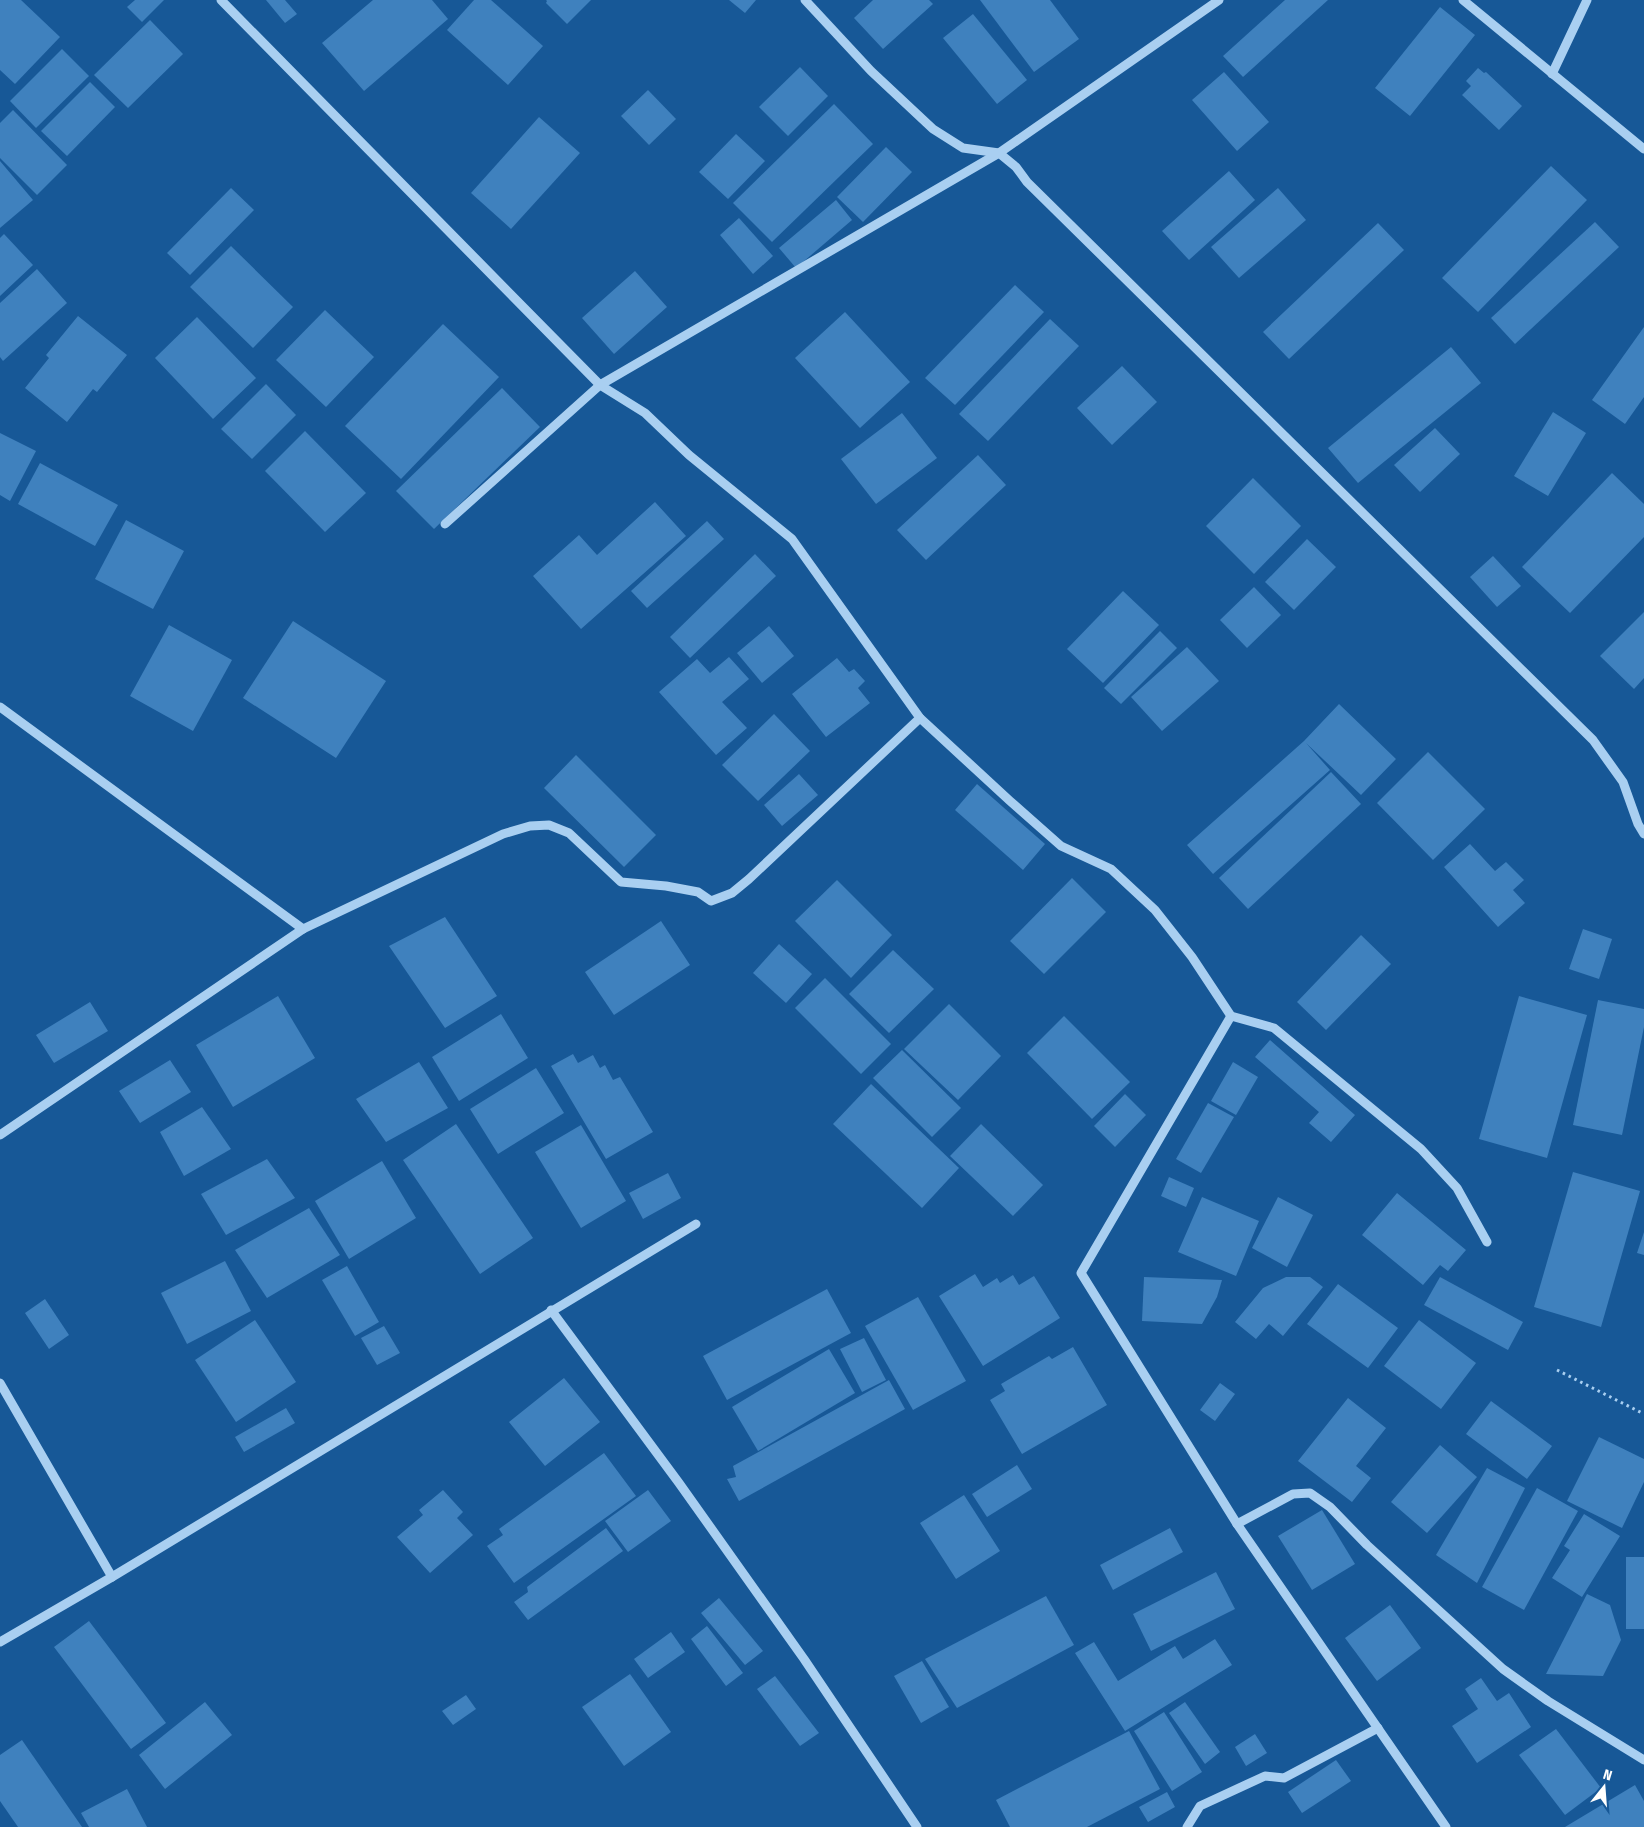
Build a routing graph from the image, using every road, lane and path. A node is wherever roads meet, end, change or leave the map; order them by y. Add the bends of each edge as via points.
1 (220, 0) edge
2 (805, 0) edge
3 (1219, 0) edge
4 (1463, 0) edge
5 (1587, 0) edge
6 (1552, 74) junction
7 (1644, 149) edge
8 (999, 153) junction
9 (600, 385) junction
10 (445, 524) dead end
11 (0, 707) edge
12 (920, 718) junction
13 (1644, 834) edge
14 (303, 929) junction
15 (1231, 1016) junction
16 (0, 1135) edge
17 (696, 1224) dead end
18 (1487, 1242) dead end
19 (551, 1310) junction
20 (1557, 1370) dead end
21 (0, 1383) edge
22 (1644, 1414) edge
23 (1237, 1524) junction
24 (112, 1577) junction
25 (0, 1642) edge
26 (1378, 1728) junction
27 (1644, 1760) edge
28 (917, 1827) edge
29 (1188, 1827) edge
30 (1446, 1827) edge

1 - 9 street
2 - 8 street via 871,71 933,129 963,148
3 - 8 street
4 - 6 street
5 - 6 street
6 - 7 street
8 - 9 street
8 - 13 street via 1593,740 1622,782
9 - 10 street
9 - 12 street via 645,413 689,455 792,540
11 - 14 street
12 - 14 street via 749,879 732,893 711,901 698,892 621,882 569,833 549,825 530,826 503,834
12 - 15 street via 1061,846 1111,869 1155,910 1192,957
14 - 16 street
15 - 18 street via 1274,1028 1421,1149 1457,1188
15 - 23 street via 1081,1273
17 - 19 street
19 - 24 street
19 - 28 street via 798,1651
20 - 22 path
21 - 24 street
23 - 26 street
23 - 27 street via 1293,1494 1310,1493 1330,1507 1503,1669
24 - 25 street
26 - 29 street via 1284,1778 1265,1776 1200,1806
26 - 30 street

